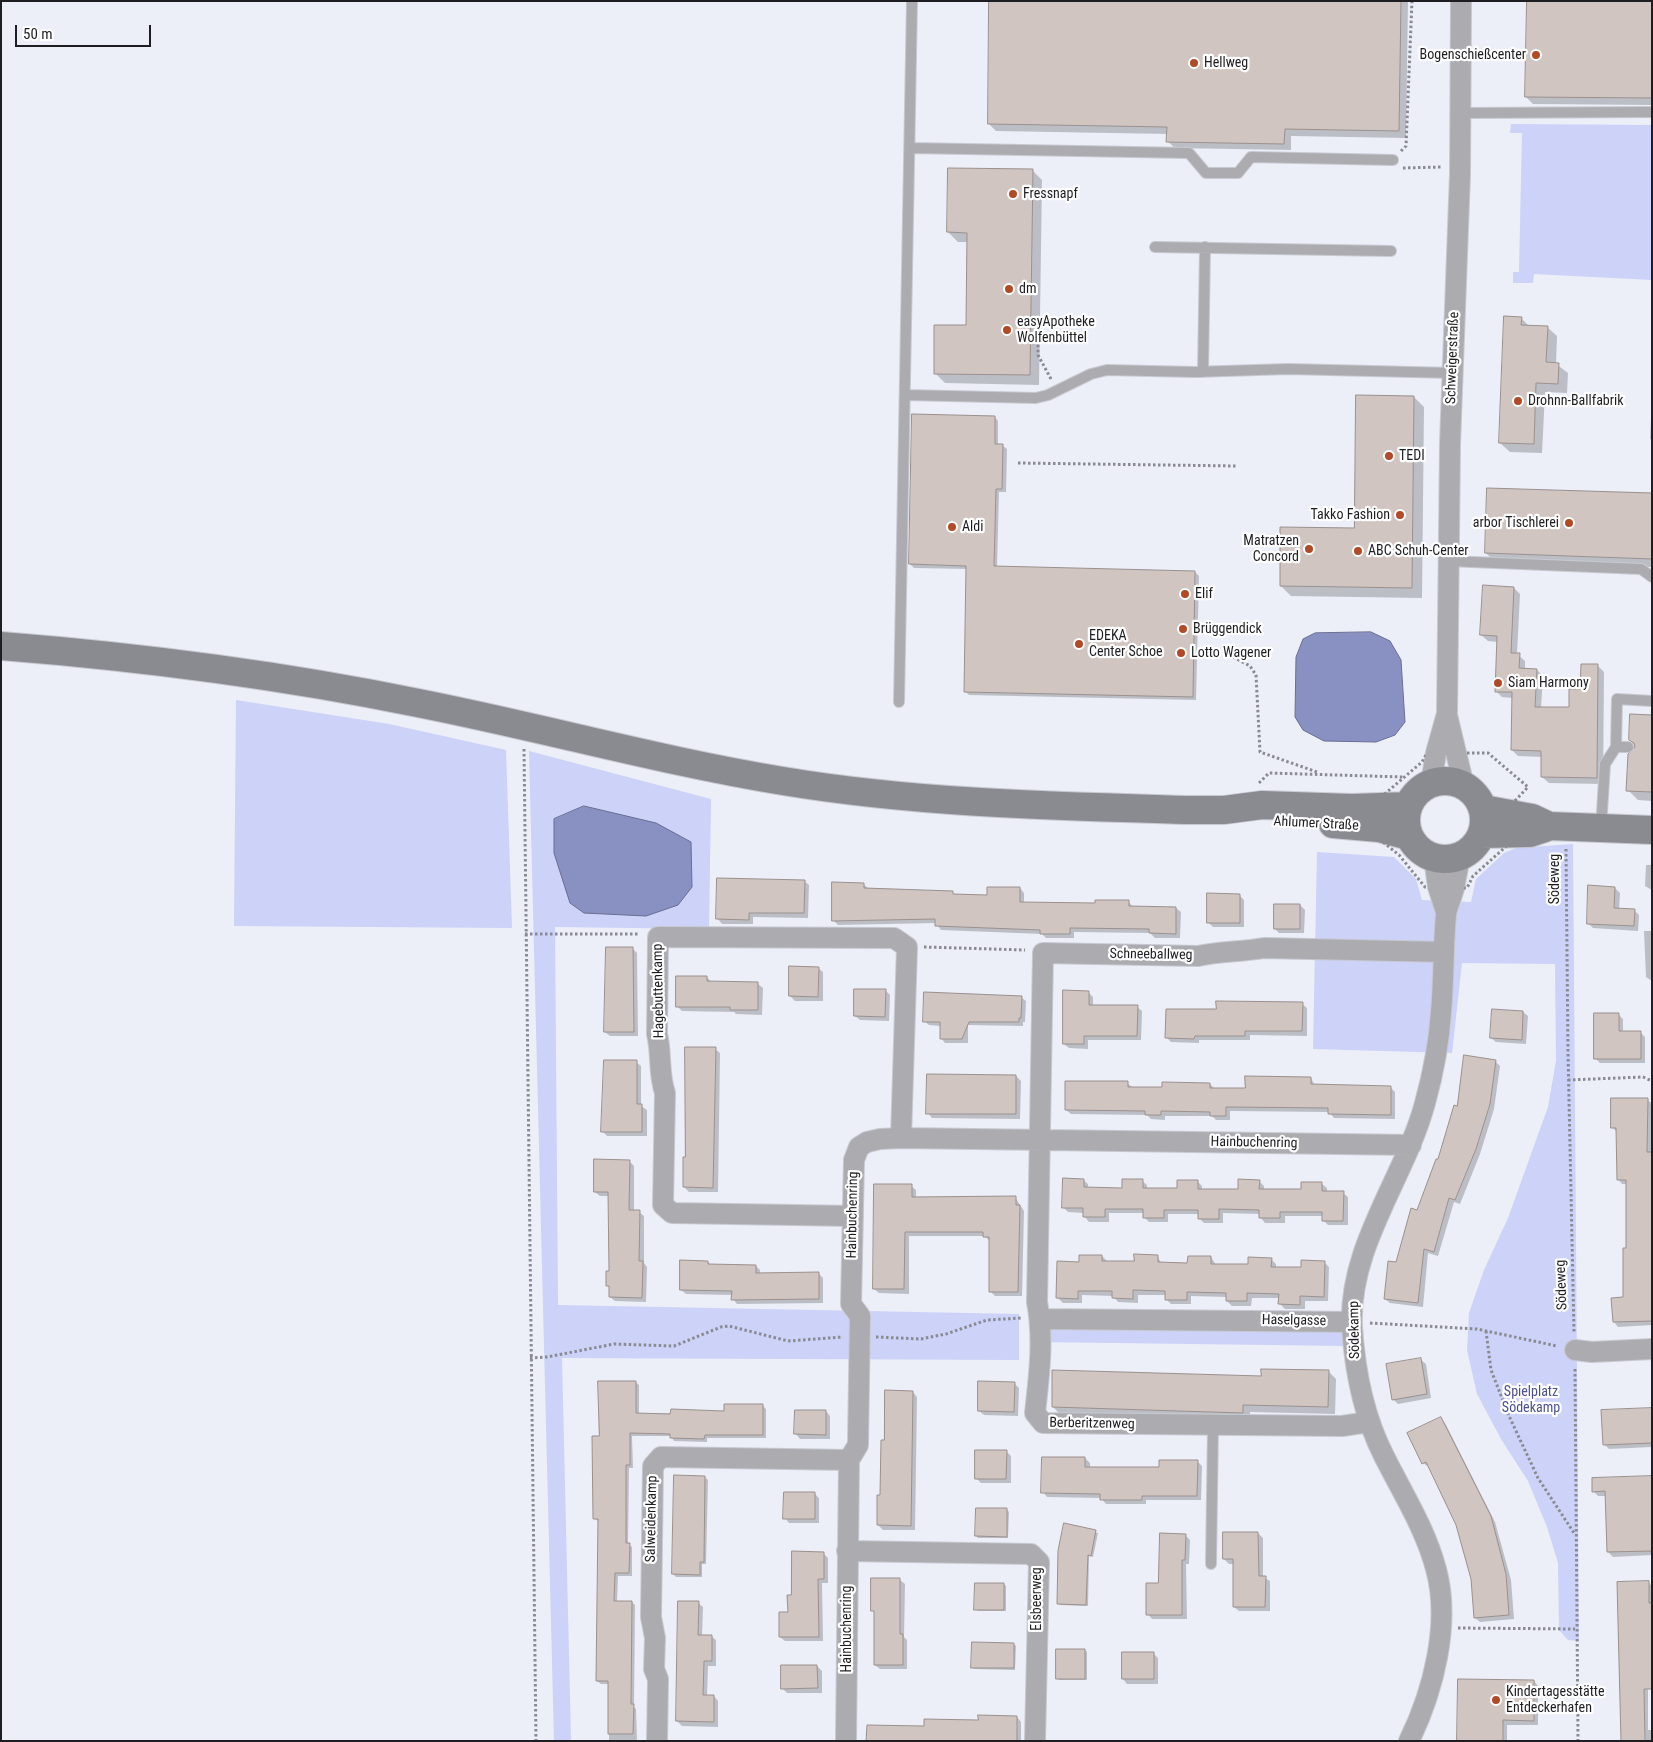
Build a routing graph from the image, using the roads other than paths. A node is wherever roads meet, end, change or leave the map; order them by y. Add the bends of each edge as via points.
1 (912, 1) edge
2 (1461, 1) edge
3 (1652, 112) edge
4 (1460, 113) junction
5 (910, 148) junction
6 (1393, 160) road end
7 (1155, 247) dead end
8 (1205, 248) junction
9 (1391, 251) dead end
10 (1203, 372) junction
11 (1453, 373) junction
12 (905, 395) junction
13 (1448, 561) junction
14 (1652, 577) edge
15 (1, 646) edge
16 (1652, 701) edge
17 (899, 702) dead end
18 (1447, 715) junction
19 (1616, 747) junction
20 (1628, 747) dead end
21 (1431, 783) junction
22 (1464, 786) junction
23 (1408, 806) junction
24 (1224, 810) junction
25 (1482, 822) junction
26 (1601, 829) junction
27 (1652, 830) edge
28 (1409, 836) junction
29 (1447, 857) junction
30 (1444, 952) junction
31 (901, 1138) junction
32 (1040, 1139) junction
33 (1411, 1145) junction
34 (853, 1216) junction
35 (1040, 1319) junction
36 (1352, 1322) junction
37 (1652, 1349) edge
38 (1575, 1350) road end
39 (1369, 1422) junction
40 (1213, 1426) junction
41 (849, 1460) junction
42 (847, 1551) junction
43 (1210, 1564) dead end
44 (657, 1741) edge
45 (846, 1741) edge
46 (1035, 1741) edge
47 (1409, 1741) edge

1 - 5 lane
2 - 4 street, Schweigerstraße
3 - 4 lane
4 - 11 street, Schweigerstraße
5 - 6 lane via 1189,153 1206,173 1238,173 1251,157
5 - 12 lane
7 - 8 lane
8 - 9 lane
8 - 10 lane
10 - 11 lane via 1288,369
10 - 12 lane via 1108,370 1036,398
11 - 13 street, Schweigerstraße
12 - 17 lane
13 - 14 lane via 1641,569
13 - 18 street, Schweigerstraße
15 - 24 main road, Ahlumer Straße via 147,659 370,693 706,766 835,789 902,796 1119,808
16 - 19 lane via 1617,699
18 - 21 street, Schweigerstraße
18 - 22 street, Schweigerstraße
19 - 20 lane
19 - 26 lane via 1605,764
21 - 22 main road via 1448,781
21 - 23 main road via 1417,792
22 - 25 main road via 1476,796
23 - 24 main road, Ahlumer Straße via 1252,805
23 - 28 main road
24 - 28 main road, Ahlumer Straße via 1252,819 1363,826
25 - 26 main road via 1532,818 1557,827
25 - 29 main road via 1473,848
26 - 27 main road
28 - 29 main road via 1419,850
29 - 30 street, Södekamp via 1438,887 1446,912
30 - 32 street, Schneeballweg via 1264,948 1198,956 1043,953
30 - 33 street, Södekamp via 1437,1048 1424,1107
31 - 32 street, Hainbuchenring
31 - 34 street, Hainbuchenring via 880,1139 859,1147 854,1160
31 - 34 street, Hagebuttenkamp via 907,947 894,938 658,937 657,1034 664,1093 663,1205 672,1213
32 - 33 street, Hainbuchenring
32 - 35 street, Berberitzenweg via 1037,1302
33 - 36 street, Södekamp via 1366,1247 1356,1285
34 - 41 street, Hainbuchenring via 851,1304 860,1316 858,1445
35 - 36 street, Haselgasse
35 - 40 street, Berberitzenweg via 1040,1368 1035,1413 1043,1423
36 - 39 street, Södekamp via 1358,1381
37 - 38 street
39 - 40 street, Berberitzenweg via 1342,1426
39 - 47 street, Södekamp via 1383,1456 1424,1533 1437,1571 1440,1628 1429,1688
40 - 43 lane
41 - 42 street, Hainbuchenring
41 - 44 street, Salweidenkamp via 661,1457 653,1466 651,1617 655,1638 654,1668 658,1679
42 - 45 street, Hainbuchenring
42 - 46 street, Elsbeerweg via 1031,1554 1039,1562

